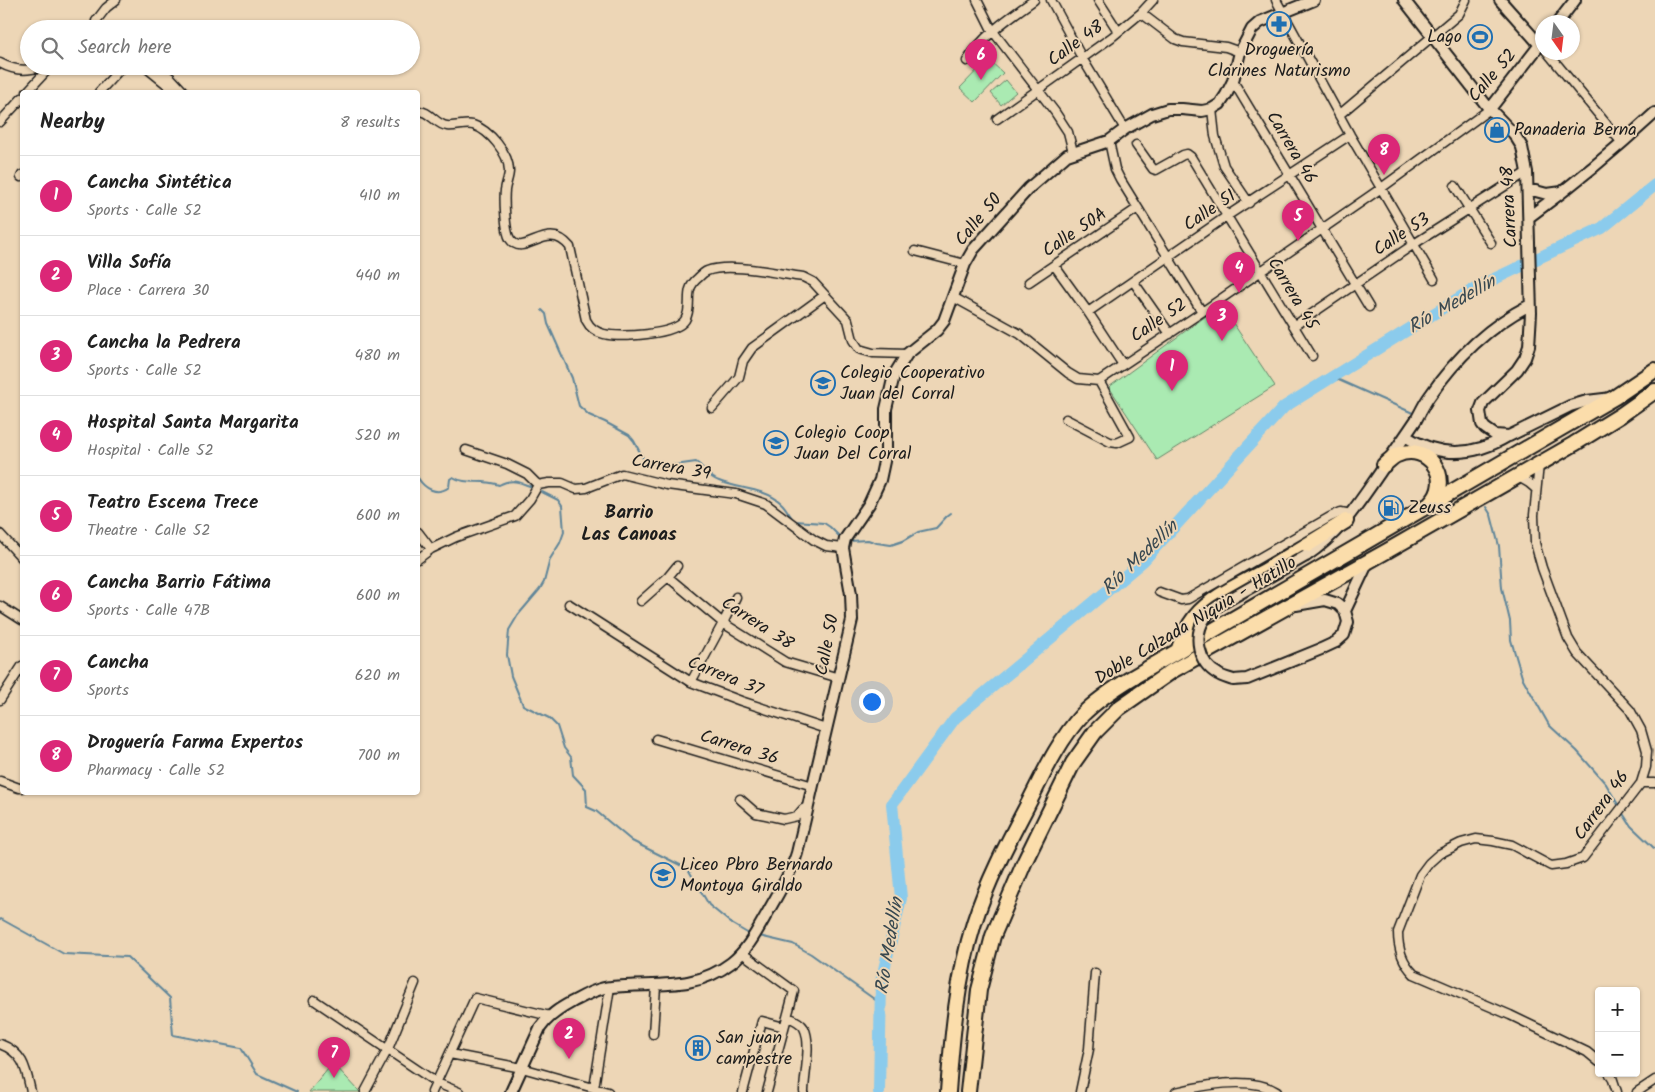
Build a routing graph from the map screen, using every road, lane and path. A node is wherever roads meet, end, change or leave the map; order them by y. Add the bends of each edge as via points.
1 (116, 0) edge
2 (977, 0) edge
3 (1034, 0) edge
4 (1050, 0) edge
5 (1098, 0) edge
6 (1152, 0) edge
7 (1276, 0) edge
8 (1314, 0) edge
9 (1404, 0) edge
10 (1466, 0) edge
11 (1500, 0) edge
12 (1575, 0) edge
13 (1141, 13) junction
14 (1284, 13) junction
15 (1563, 15) edge
16 (96, 20) edge
17 (992, 30) junction
18 (1118, 32) junction
19 (1433, 35) junction
20 (1535, 38) edge
21 (1240, 52) junction
22 (1535, 56) edge
23 (1082, 58) junction
24 (1554, 60) edge
25 (967, 61) dead end
26 (0, 63) edge
27 (20, 70) edge
28 (42, 75) edge
29 (115, 75) edge
30 (155, 75) edge
31 (167, 75) edge
32 (1233, 81) junction
33 (29, 90) edge
34 (101, 90) edge
35 (174, 90) edge
36 (182, 90) edge
37 (1038, 90) junction
38 (20, 100) edge
39 (1212, 109) junction
40 (1490, 109) junction
41 (420, 111) edge
42 (1655, 113) edge
43 (1339, 115) junction
44 (997, 119) dead end
45 (0, 122) edge
46 (1125, 129) junction
47 (1350, 135) junction
48 (1109, 140) junction
49 (1622, 143) junction
50 (1136, 145) dead end
51 (1073, 152) junction
52 (1527, 172) junction
53 (1290, 175) junction
54 (1455, 186) dead end
55 (1380, 189) junction
56 (1528, 189) junction
57 (1568, 189) junction
58 (1249, 203) junction
59 (1138, 208) junction
60 (1470, 210) junction
61 (1227, 216) junction
62 (1529, 217) junction
63 (1321, 228) junction
64 (1491, 243) dead end
65 (1414, 244) junction
66 (915, 251) dead end
67 (1169, 257) junction
68 (965, 264) junction
69 (1054, 265) junction
70 (1260, 271) junction
71 (1434, 279) dead end
72 (1029, 282) dead end
73 (1133, 282) junction
74 (1355, 284) junction
75 (825, 295) junction
76 (953, 297) junction
77 (1530, 305) junction
78 (1369, 307) dead end
79 (1088, 312) junction
80 (1202, 312) junction
81 (1294, 326) junction
82 (1170, 334) junction
83 (907, 354) junction
84 (1312, 356) dead end
85 (1123, 365) junction
86 (1655, 370) edge
87 (1099, 380) junction
88 (1655, 391) edge
89 (1615, 397) junction
90 (712, 408) dead end
91 (1066, 419) dead end
92 (1404, 436) junction
93 (1509, 436) junction
94 (466, 450) dead end
95 (1539, 464) junction
96 (1384, 465) junction
97 (1517, 476) junction
98 (538, 485) junction
99 (1536, 489) junction
100 (1427, 506) junction
101 (1349, 518) junction
102 (0, 534) edge
103 (420, 535) edge
104 (843, 548) junction
105 (431, 549) junction
106 (20, 556) edge
107 (420, 557) edge
108 (1368, 562) junction
109 (677, 566) dead end
110 (668, 577) junction
111 (1159, 592) dead end
112 (736, 597) dead end
113 (640, 601) dead end
114 (569, 604) dead end
115 (0, 606) edge
116 (1287, 606) junction
117 (1345, 611) junction
118 (20, 619) edge
119 (724, 623) junction
120 (1178, 651) junction
121 (20, 672) edge
122 (839, 678) junction
123 (691, 682) junction
124 (0, 700) edge
125 (826, 729) junction
126 (656, 739) dead end
127 (0, 781) edge
128 (1641, 783) junction
129 (1655, 783) edge
130 (813, 786) junction
131 (20, 788) edge
132 (740, 799) dead end
133 (808, 806) junction
134 (742, 952) junction
135 (1094, 973) dead end
136 (415, 982) dead end
137 (656, 986) junction
138 (610, 987) junction
139 (314, 1000) dead end
140 (550, 1016) junction
141 (788, 1017) junction
142 (784, 1027) junction
143 (653, 1034) dead end
144 (0, 1044) edge
145 (388, 1049) junction
146 (450, 1054) junction
147 (1595, 1059) edge
148 (522, 1068) junction
149 (1611, 1077) edge
150 (1655, 1080) edge
151 (436, 1083) junction
152 (594, 1088) junction
153 (31, 1092) edge
154 (365, 1092) edge
155 (432, 1092) edge
156 (459, 1092) edge
157 (511, 1092) edge
158 (608, 1092) edge
159 (743, 1092) edge
160 (767, 1092) edge
161 (804, 1092) edge
162 (948, 1092) edge
163 (968, 1092) edge
164 (1080, 1092) edge
165 (1176, 1092) edge
166 (1277, 1092) edge
167 (1617, 1092) edge
168 (1637, 1092) edge

1 - 16 street
2 - 17 street
3 - 17 street
4 - 23 street
5 - 18 street
6 - 13 street, Calle 48
7 - 14 street
8 - 14 street
9 - 19 street, Carrera 48
10 - 19 street via 1458,14
11 - 20 street
12 - 15 street
13 - 18 street, Calle 48
13 - 21 street via 1175,39
14 - 21 street via 1260,22 1252,29
14 - 43 street
17 - 25 street
17 - 37 street
18 - 23 street, Calle 48
19 - 40 street, Carrera 48
19 - 43 street
21 - 32 street
22 - 40 street, Calle 52
23 - 37 street, Calle 48
23 - 46 street
24 - 49 street
26 - 27 street
28 - 33 street
29 - 34 street
30 - 35 street
31 - 36 street
32 - 39 street via 1220,104
32 - 53 street, Carrera 46
37 - 44 street, Calle 48
37 - 51 street via 1068,132
38 - 45 street
39 - 46 street, Calle 50 via 1202,112 1168,110 1152,114
39 - 58 street via 1215,136 1224,166
40 - 52 street, Carrera 48 via 1522,147
40 - 55 street, Calle 52
41 - 75 street via 444,126 471,124 485,130 495,140 509,171 505,191 511,240 521,246 549,236 565,241 570,247 586,320 595,330 613,335 671,329 685,319 693,282 707,271 727,267 803,277 814,282
42 - 49 street
43 - 47 street
46 - 48 street, Calle 50
47 - 53 street, Calle 51
47 - 55 street
48 - 51 street, Calle 50
48 - 59 street via 1115,169
49 - 57 street
50 - 61 street, Carrera 45 via 1156,170 1183,155 1191,157
51 - 68 street, Calle 50 via 1029,188 973,250
52 - 56 street, Carrera 48
52 - 60 street, Calle 53
53 - 58 street, Calle 51
53 - 63 street, Carrera 46
54 - 60 street
55 - 63 street, Calle 52
55 - 65 street
56 - 57 street via 1547,194
56 - 62 street, Carrera 48
57 - 62 street
58 - 61 street, Calle 51
59 - 67 street
59 - 69 street, Calle 50A
60 - 64 street
60 - 65 street, Calle 53
61 - 67 street, Calle 51
61 - 70 street, Carrera 45
62 - 77 street, Carrera 48
63 - 70 street, Calle 52
63 - 74 street, Carrera 46
65 - 71 street
65 - 74 street, Calle 53
66 - 68 street
67 - 73 street, Calle 51
67 - 80 street
68 - 76 street, Calle 50
69 - 72 street, Calle 50A
69 - 79 street
70 - 80 street, Calle 52
70 - 81 street, Carrera 45
73 - 79 street, Calle 51
73 - 82 street
74 - 78 street, Carrera 46
74 - 81 street, Calle 53
75 - 83 street via 848,320 859,349
75 - 90 street via 752,348 743,361 739,377
76 - 83 street, Calle 50 via 937,330
76 - 87 street via 1020,334 1078,379
77 - 92 street via 1496,327 1462,356 1434,390
77 - 93 street, Carrera 48 via 1529,346 1525,358 1483,402 1480,411 1485,428 1495,435
79 - 85 street
80 - 82 street, Calle 52
81 - 84 street, Carrera 45
82 - 85 street, Calle 52
83 - 104 street, Calle 50 via 889,389 886,452 880,480 869,504 845,539
85 - 87 street, Calle 52
86 - 89 highway, Doble Calzada Niquia - Hatillo
87 - 91 street via 1130,437 1117,443 1110,442
88 - 95 highway, Doble Calzada Niquia - Hatillo
89 - 93 street via 1570,406
89 - 100 highway, Doble Calzada Niquia - Hatillo
92 - 93 street via 1427,447 1455,452 1483,448
92 - 96 street
94 - 98 street via 507,464 527,474
95 - 97 highway, Doble Calzada Niquia - Hatillo
95 - 99 street, Carrera 46
96 - 100 highway via 1396,456 1411,452 1420,453 1435,464 1439,473 1439,492
96 - 101 street
97 - 99 street
97 - 108 highway, Doble Calzada Niquia - Hatillo
98 - 104 street, Carrera 39 via 562,483 576,489 586,488 622,474 666,485 736,494 766,504 814,540 826,546
98 - 105 street via 515,516
99 - 128 street, Carrera 46 via 1535,543 1542,568 1568,638 1577,653 1630,710 1641,730 1647,751
100 - 120 highway, Doble Calzada Niquia - Hatillo
101 - 111 street via 1341,512 1330,517 1188,599 1181,600
101 - 117 street, bridge via 1306,556 1212,610 1204,619 1198,636 1199,646 1203,659 1218,674 1233,680 1247,679 1336,642 1347,629
101 - 120 highway via 1204,607 1186,631
102 - 106 street
103 - 105 street
104 - 122 street, Calle 50 via 852,594 852,620
105 - 107 street
108 - 116 highway, Doble Calzada Niquia - Hatillo
108 - 117 street
109 - 110 street
110 - 113 street
110 - 119 street, Carrera 38
112 - 119 street
114 - 123 street, Carrera 37
115 - 118 street
116 - 117 street via 1326,600 1338,604
116 - 163 highway, Doble Calzada Niquia - Hatillo via 1172,671 1119,708 1095,732 1073,763 1025,860 993,936 979,990
119 - 122 street, Carrera 38 via 785,662
119 - 123 street
120 - 162 highway, Doble Calzada Niquia - Hatillo via 1105,695 1083,715 1066,735 1018,823 974,924 957,1006
121 - 124 street
122 - 125 street, Calle 50
123 - 125 street, Carrera 37
125 - 130 street, Calle 50
126 - 130 street, Carrera 36
127 - 131 street
128 - 129 street
128 - 147 street, Carrera 46 via 1583,858 1566,864 1552,866 1512,845 1476,839 1439,854 1420,875 1398,932 1403,962 1414,974 1510,1015
130 - 133 street, Calle 50
132 - 133 street via 756,813 784,819 797,816
133 - 134 street, Calle 50 via 790,872 757,932
134 - 137 street, Calle 50 via 732,962 700,980
134 - 141 street via 794,991
135 - 164 street via 1089,1049
136 - 145 street
137 - 138 street, Calle 50
137 - 143 street
138 - 140 street, Calle 50 via 591,993
138 - 152 street
139 - 145 street
140 - 146 street via 475,998
140 - 148 street, Calle 50 via 540,1028
141 - 142 street
141 - 161 street via 804,1028 807,1048
142 - 159 street via 762,1022
142 - 160 street
144 - 153 street via 20,1057
145 - 151 street
145 - 154 street
146 - 148 street
146 - 151 street
148 - 152 street
148 - 157 street, Calle 50
149 - 167 street
150 - 168 street
151 - 155 street
151 - 156 street
152 - 158 street
165 - 166 street via 1228,1083 1255,1084

